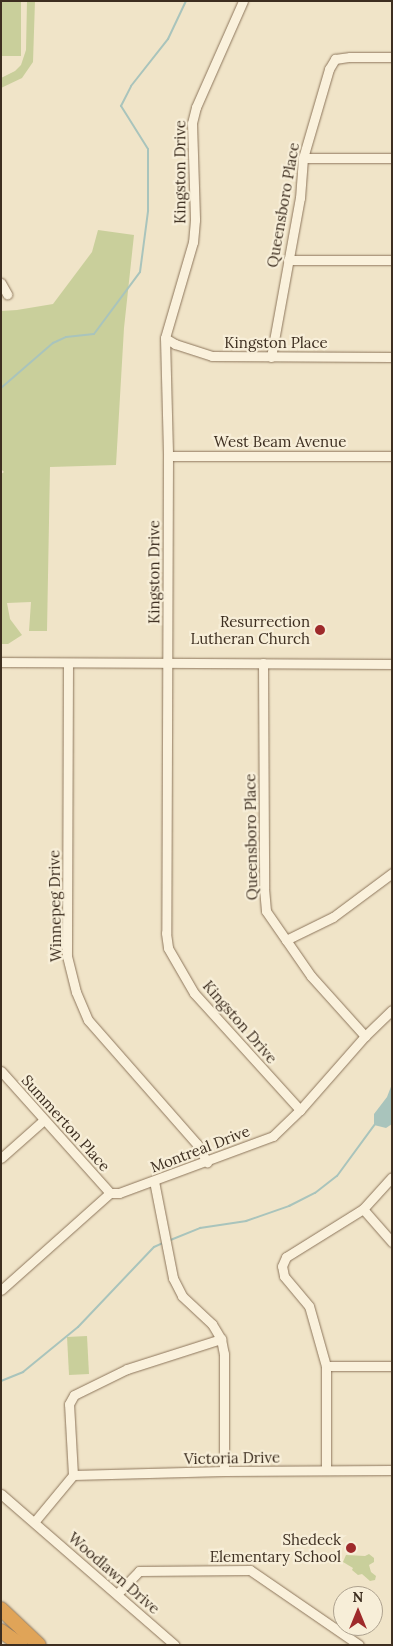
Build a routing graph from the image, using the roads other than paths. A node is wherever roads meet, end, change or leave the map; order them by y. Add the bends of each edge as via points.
1 (243, 1) edge
2 (392, 57) edge
3 (303, 158) junction
4 (392, 158) edge
5 (288, 260) junction
6 (392, 260) edge
7 (1, 284) edge
8 (7, 294) dead end
9 (164, 338) junction
10 (271, 356) junction
11 (392, 357) edge
12 (168, 456) junction
13 (392, 456) edge
14 (1, 662) edge
15 (167, 662) junction
16 (68, 663) junction
17 (263, 663) junction
18 (392, 664) edge
19 (392, 873) edge
20 (286, 940) junction
21 (392, 1010) edge
22 (365, 1036) junction
23 (1, 1071) edge
24 (300, 1110) junction
25 (44, 1120) junction
26 (1, 1158) edge
27 (207, 1162) junction
28 (392, 1178) edge
29 (154, 1181) junction
30 (110, 1194) junction
31 (363, 1209) junction
32 (392, 1242) edge
33 (1, 1290) edge
34 (220, 1340) junction
35 (326, 1366) junction
36 (392, 1366) edge
37 (326, 1470) junction
38 (392, 1470) edge
39 (224, 1471) junction
40 (73, 1475) junction
41 (1, 1494) edge
42 (35, 1521) junction
43 (117, 1594) junction
44 (1, 1609) edge
45 (1, 1631) edge
46 (21, 1645) edge
47 (39, 1645) edge
48 (175, 1645) edge
49 (359, 1645) edge

1 - 9 street, Kingston Drive via 192,123 193,242
2 - 3 street, Queensboro Place via 335,59 329,69
3 - 4 street
3 - 5 street, Queensboro Place via 300,198
5 - 6 street
5 - 10 street, Queensboro Place
7 - 8 street
9 - 10 street, Kingston Place via 212,356
9 - 12 street, Kingston Drive
10 - 11 street, Kingston Place
12 - 13 street, West Beam Avenue
12 - 15 street, Kingston Drive
14 - 16 street
15 - 16 street
15 - 17 street
15 - 24 street, Kingston Drive via 168,948 194,993
16 - 27 street, Winnepeg Drive via 67,956 76,992 88,1020 197,1144
17 - 18 street
17 - 20 street, Queensboro Place via 264,888 266,911
19 - 20 street via 333,917
20 - 22 street, Queensboro Place via 311,976
21 - 22 street, Montreal Drive
22 - 24 street, Montreal Drive
23 - 25 street, Summerton Place
24 - 27 street, Montreal Drive via 273,1136
25 - 26 street
25 - 30 street, Summerton Place
27 - 29 street, Montreal Drive
28 - 31 street
29 - 30 street, Montreal Drive via 119,1194
29 - 34 street via 173,1278 182,1296 212,1324
30 - 33 street, Montreal Drive
31 - 32 street
31 - 35 street via 286,1257 282,1266 284,1276 309,1306
34 - 39 street via 224,1354
34 - 40 street via 127,1369 74,1395 69,1404
35 - 36 street
35 - 37 street
37 - 38 street, Victoria Drive
37 - 39 street, Victoria Drive
39 - 40 street, Victoria Drive
40 - 42 street
41 - 42 street
42 - 43 street, Woodlawn Drive
43 - 48 street, Woodlawn Drive
43 - 49 street via 139,1571 250,1570
44 - 47 highway
45 - 46 highway

